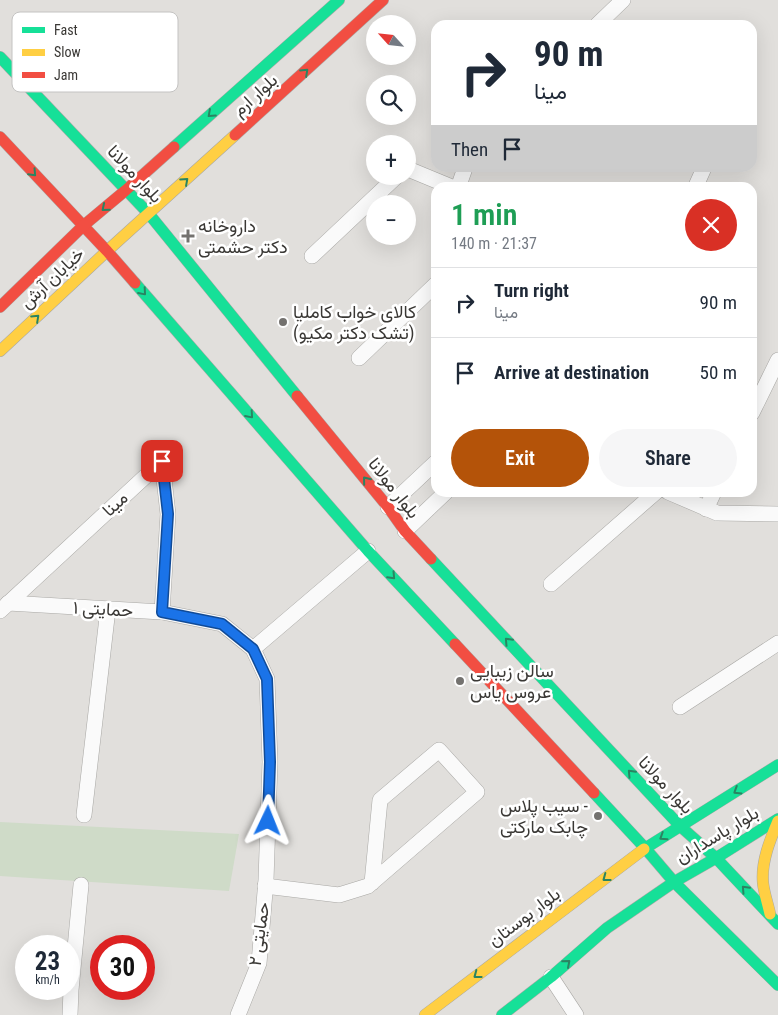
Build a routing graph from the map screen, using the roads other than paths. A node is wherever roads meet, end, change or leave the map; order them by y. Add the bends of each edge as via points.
1 (339, 0) edge
2 (383, 0) edge
3 (623, 0) edge
4 (602, 20) edge
5 (0, 57) edge
6 (12, 70) edge
7 (33, 92) edge
8 (0, 137) edge
9 (416, 172) edge
10 (439, 182) edge
11 (387, 185) edge
12 (126, 190) junction
13 (149, 214) junction
14 (83, 226) junction
15 (107, 251) junction
16 (312, 256) dead end
17 (431, 289) edge
18 (0, 307) edge
19 (0, 351) edge
20 (359, 358) dead end
21 (778, 360) edge
22 (757, 403) edge
23 (431, 467) edge
24 (441, 497) edge
25 (650, 497) edge
26 (679, 497) edge
27 (712, 497) edge
28 (388, 507) junction
29 (706, 509) junction
30 (778, 514) edge
31 (405, 531) junction
32 (368, 550) junction
33 (550, 584) dead end
34 (4, 607) edge
35 (108, 609) junction
36 (162, 612) junction
37 (778, 643) edge
38 (253, 649) junction
39 (680, 707) dead end
40 (778, 766) edge
41 (84, 815) dead end
42 (778, 820) edge
43 (680, 826) junction
44 (645, 848) junction
45 (716, 858) junction
46 (674, 882) junction
47 (266, 883) junction
48 (372, 883) junction
49 (81, 885) dead end
50 (775, 921) edge
51 (551, 976) junction
52 (778, 985) edge
53 (70, 1015) edge
54 (238, 1015) edge
55 (425, 1015) edge
56 (502, 1015) edge
57 (576, 1015) edge

1 -> 12 main road, بلوار ارم
13 -> 2 main road, بلوار ارم
3 - 4 street
5 - 6 main road, بلوار مولانا
7 - 12 main road, بلوار مولانا
8 -> 14 main road
9 - 10 street
11 - 16 street
12 - 13 main road, بلوار مولانا
12 -> 14 main road, بلوار ارم
13 - 15 main road, بلوار ارم
28 -> 13 main road, بلوار مولانا
14 - 15 main road
14 - 18 main road, خیابان آرش
19 -> 15 main road, خیابان آرش
15 -> 32 main road
17 - 20 street
21 - 22 street
23 - 28 street
24 - 31 street
25 - 33 street
26 - 29 street
27 - 29 street
28 - 31 main road, بلوار مولانا
29 - 30 street via 717,513
43 -> 31 main road, بلوار مولانا
32 - 38 street
32 -> 44 main road
34 - 35 street, حمایتی ۱
34 - 36 street, مینا via 162,461 168,514
35 - 36 street, حمایتی ۱
35 - 41 street
36 - 38 street, حمایتی ۱ via 222,624
37 - 39 street
38 - 47 street, حمایتی ۱ via 267,679 270,762
40 -> 43 main road, بلوار پاسداران
42 - 45 main road, بلوار پاسداران
42 - 50 main road via 765,860 762,882
43 -> 44 main road, بلوار پاسداران
43 - 45 main road, بلوار مولانا
44 - 46 main road
44 -> 55 main road, بلوار بوستان
45 - 46 main road, بلوار پاسداران
50 -> 45 main road, بلوار مولانا
51 -> 46 main road via 607,928
46 - 52 main road
47 - 48 street via 339,895
47 - 54 street, حمایتی ۲ via 259,963
48 - 48 street via 477,792 439,750 380,800
49 - 53 street
51 - 56 main road
51 - 57 street

